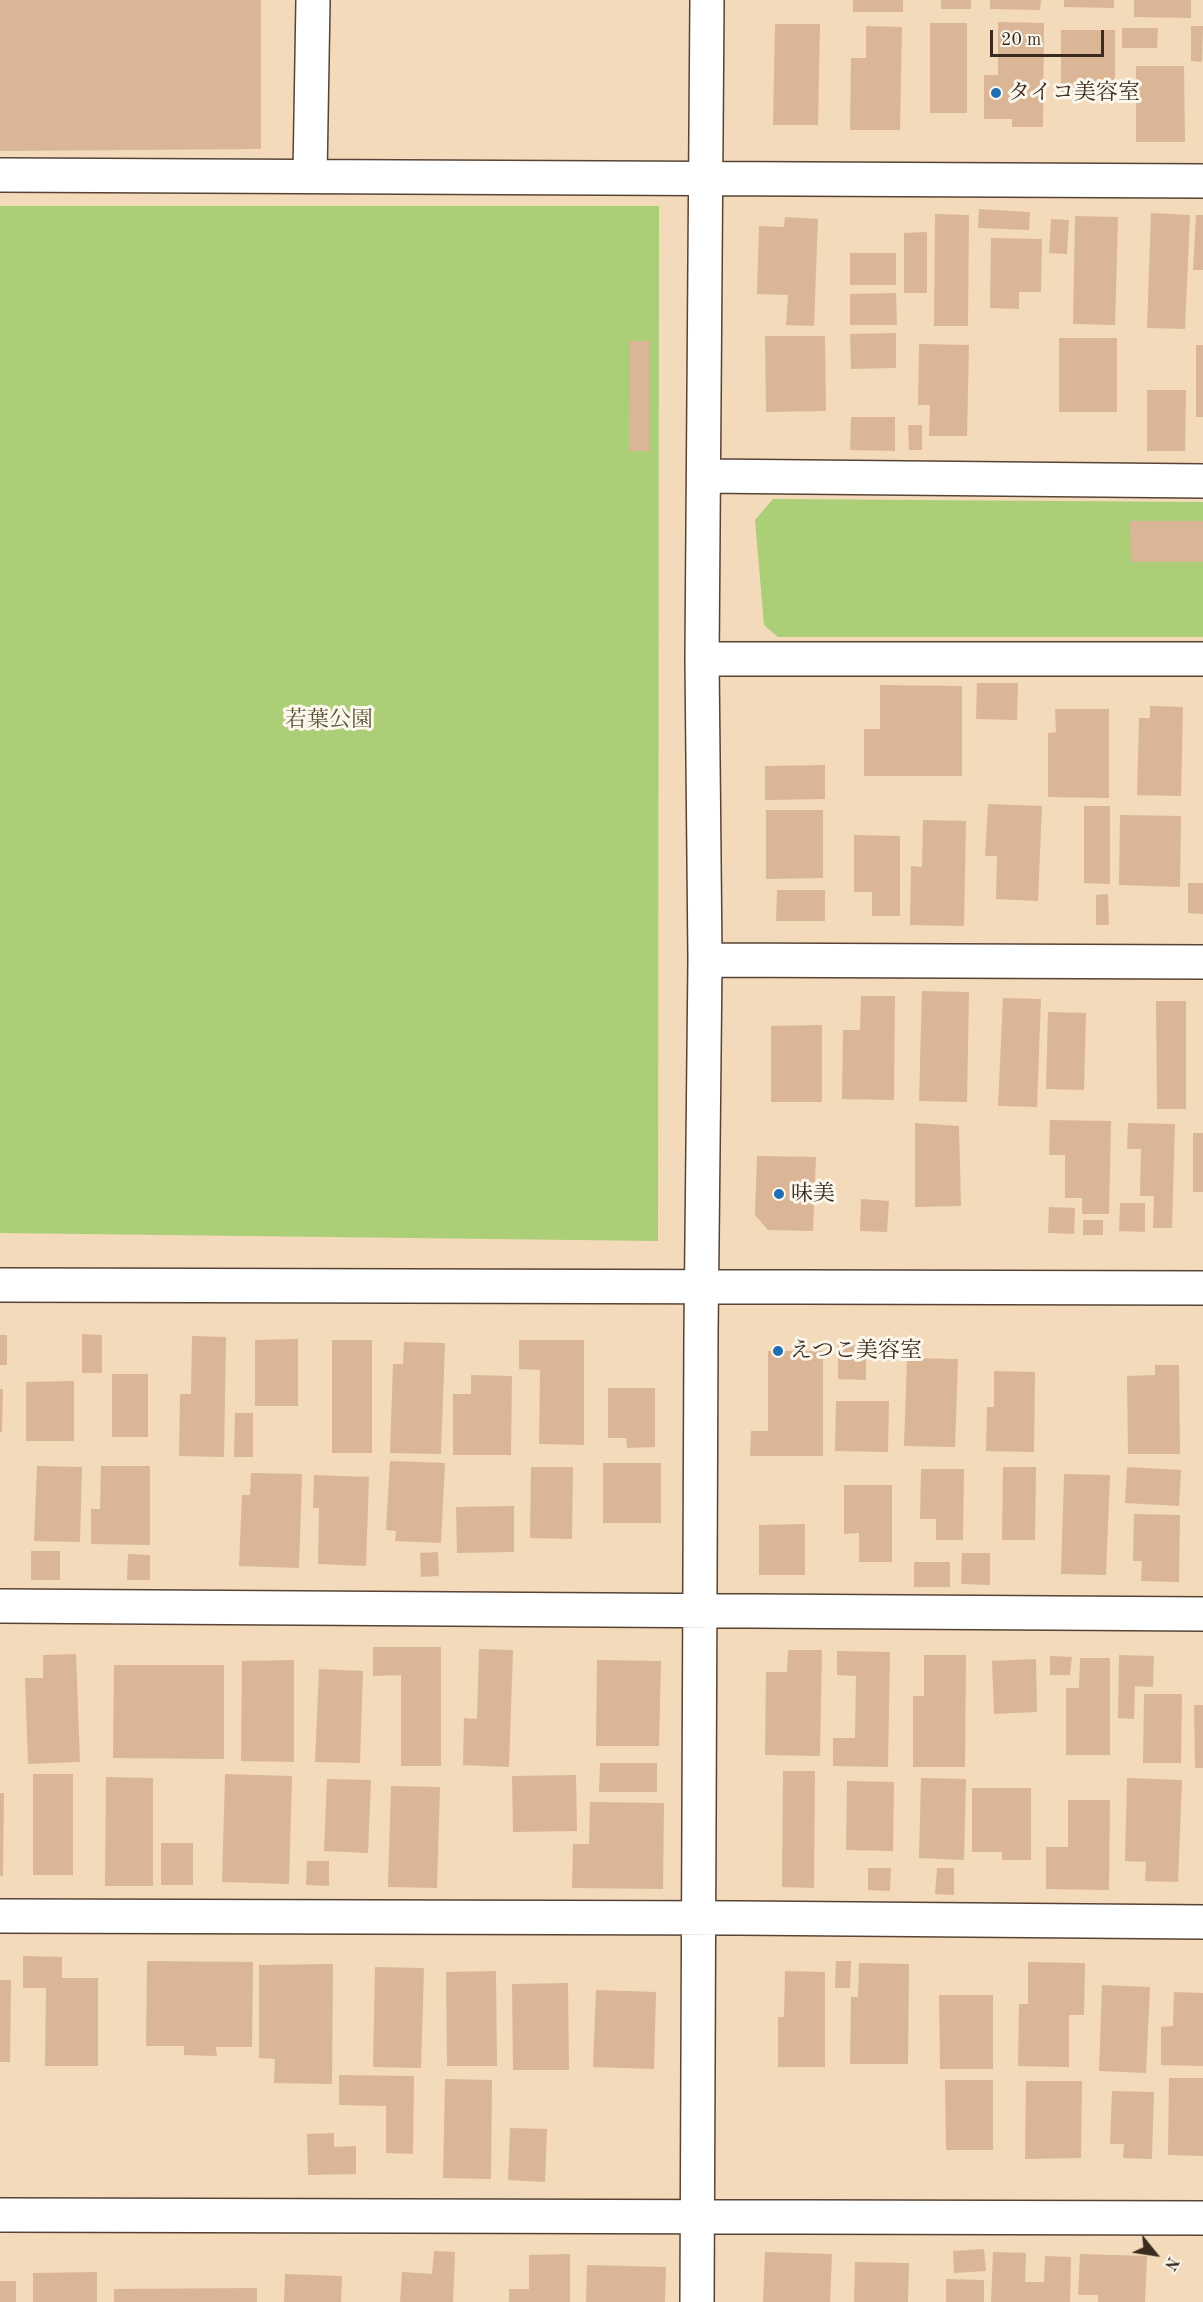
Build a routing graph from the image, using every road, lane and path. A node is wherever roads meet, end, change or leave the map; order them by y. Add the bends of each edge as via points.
1 (313, 0) edge
2 (707, 0) edge
3 (0, 174) edge
4 (310, 176) junction
5 (706, 179) junction
6 (1203, 181) edge
7 (705, 476) junction
8 (1203, 481) edge
9 (702, 658) junction
10 (1203, 659) edge
11 (705, 960) junction
12 (1203, 962) edge
13 (0, 1285) edge
14 (702, 1287) junction
15 (1203, 1288) edge
16 (0, 1606) edge
17 (700, 1612) junction
18 (1203, 1614) edge
19 (0, 1916) edge
20 (698, 1918) junction
21 (1203, 1922) edge
22 (0, 2215) edge
23 (699, 2218) junction
24 (1203, 2218) edge
25 (697, 2302) edge

1 - 4 street
2 - 5 street
3 - 4 street
4 - 5 street
5 - 6 street
5 - 7 street
7 - 8 street
7 - 9 street
9 - 10 street
9 - 11 street
11 - 12 street
11 - 14 street
13 - 14 street
14 - 15 street
14 - 17 street
16 - 17 street
17 - 18 street
17 - 20 street
19 - 20 street
20 - 21 street
20 - 23 street
22 - 23 street
23 - 24 street
23 - 25 street

